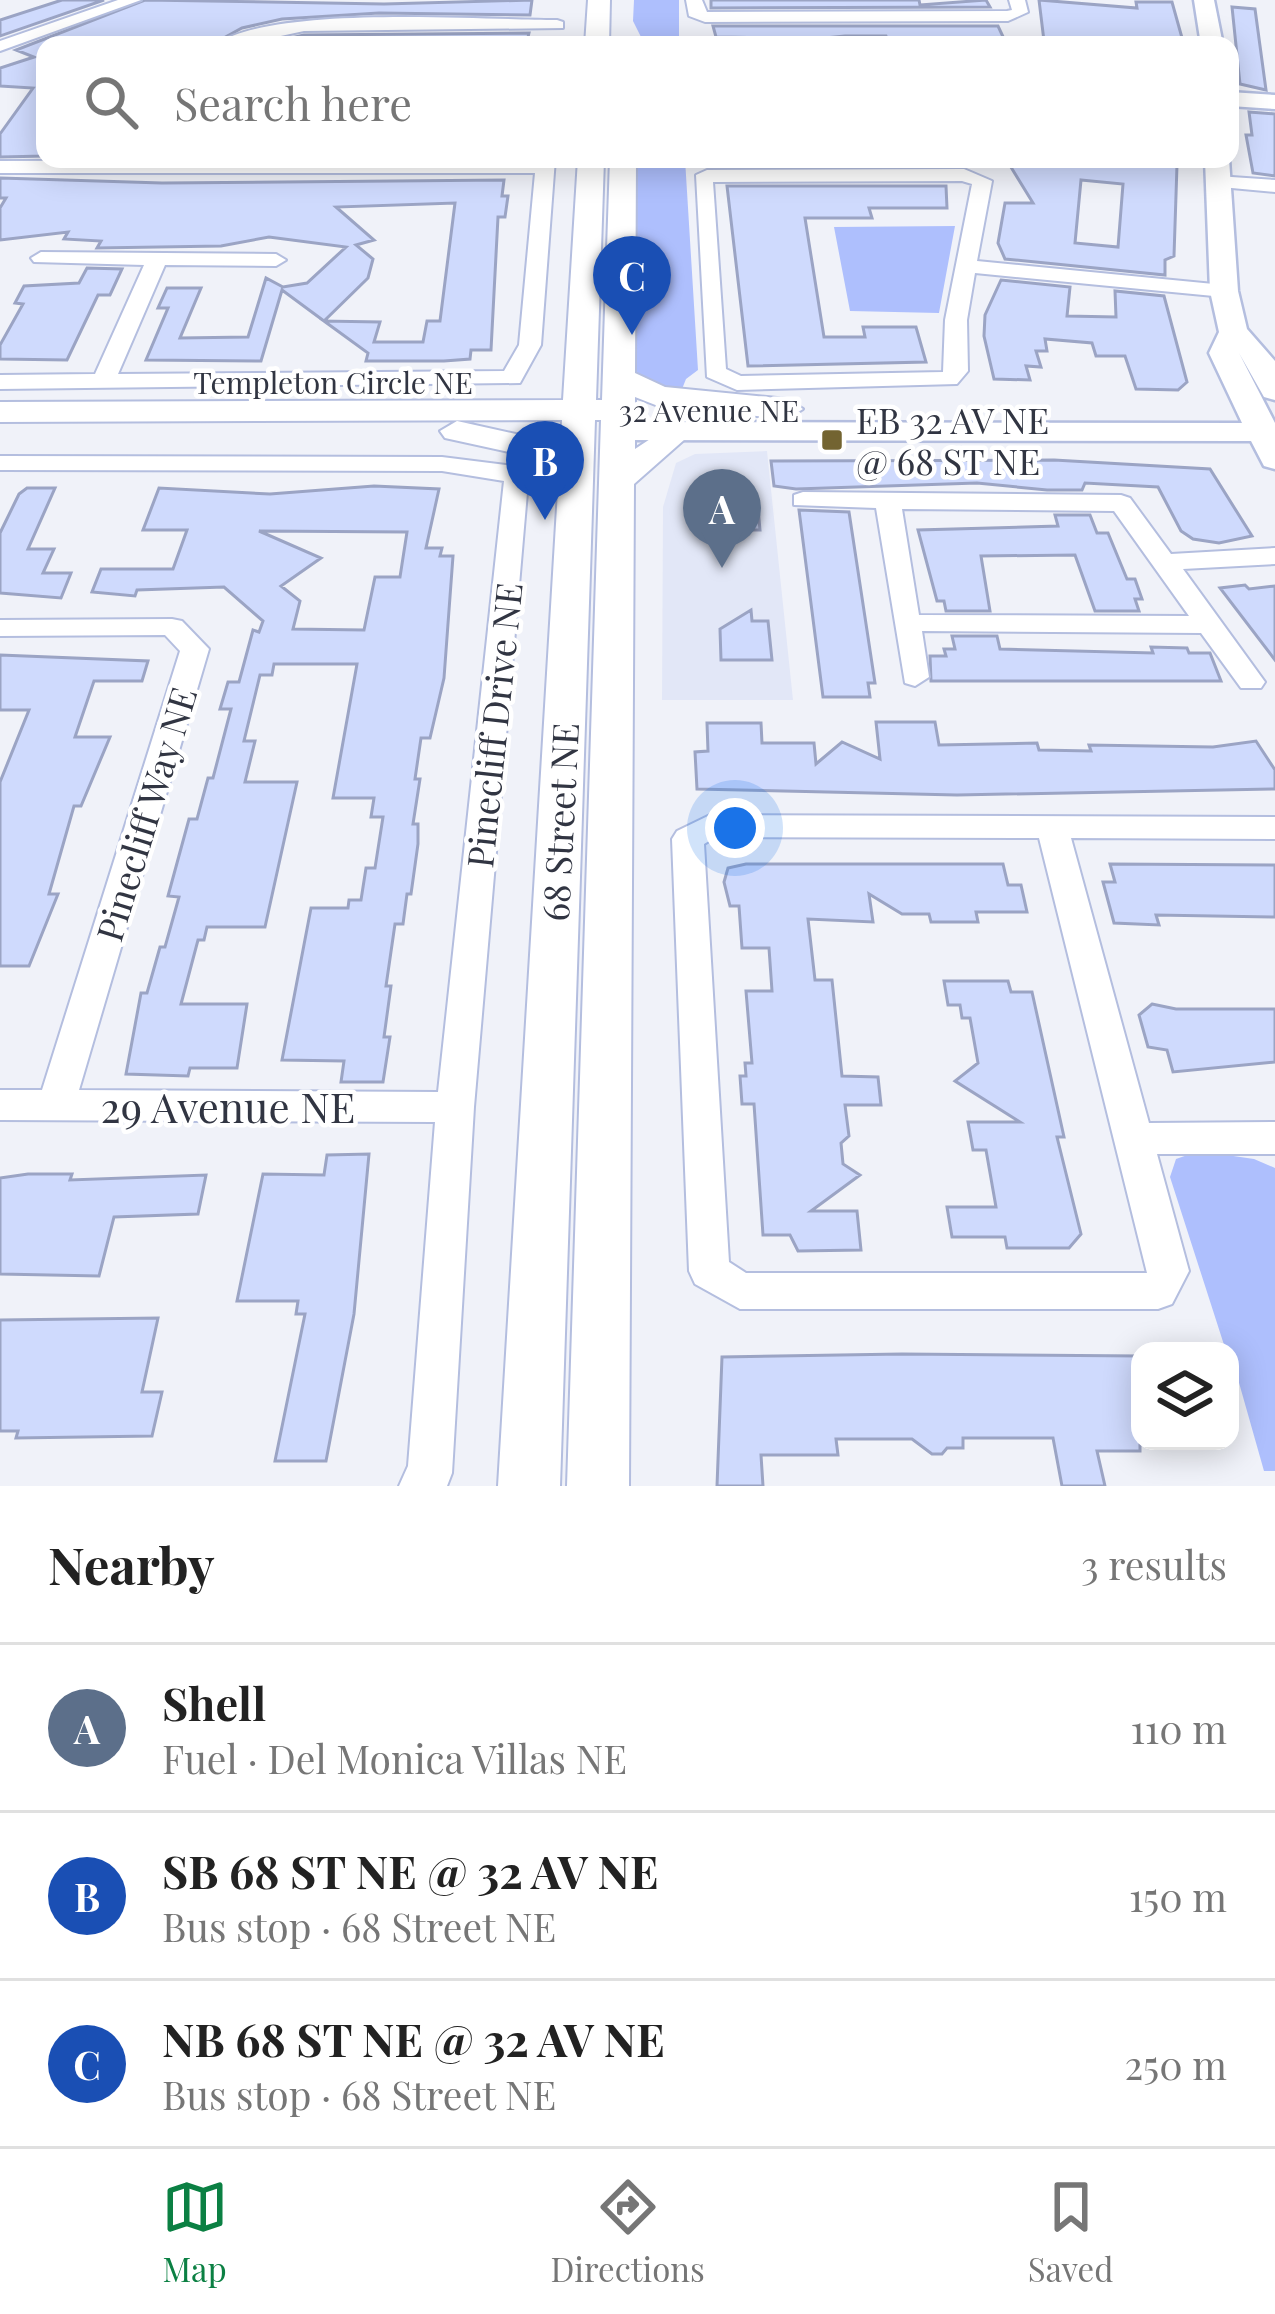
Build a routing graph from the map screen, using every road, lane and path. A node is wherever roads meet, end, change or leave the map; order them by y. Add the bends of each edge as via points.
1 (133, 0) edge
2 (559, 0) edge
3 (599, 0) edge
4 (694, 0) edge
5 (1017, 0) edge
6 (1204, 0) edge
7 (557, 26) junction
8 (250, 36) edge
9 (556, 36) edge
10 (597, 36) edge
11 (1210, 36) edge
12 (0, 46) edge
13 (1239, 100) edge
14 (1275, 102) edge
15 (36, 165) edge
16 (0, 166) edge
17 (546, 168) edge
18 (591, 168) edge
19 (623, 168) edge
20 (1217, 171) edge
21 (1275, 186) edge
22 (41, 258) dead end
23 (157, 260) junction
24 (276, 260) dead end
25 (969, 266) junction
26 (1224, 291) junction
27 (581, 343) junction
28 (0, 382) edge
29 (103, 382) junction
30 (618, 407) junction
31 (787, 409) joint
32 (512, 411) junction
33 (0, 412) edge
34 (1270, 418) edge
35 (0, 432) edge
36 (676, 432) junction
37 (585, 449) junction
38 (0, 464) edge
39 (802, 500) dead end
40 (888, 503) junction
41 (1275, 556) edge
42 (1171, 570) junction
43 (1275, 572) edge
44 (907, 623) junction
45 (1207, 625) junction
46 (0, 628) edge
47 (915, 676) dead end
48 (1251, 682) dead end
49 (1052, 827) junction
50 (1275, 828) edge
51 (0, 1106) edge
52 (56, 1106) junction
53 (455, 1107) junction
54 (1133, 1138) junction
55 (1275, 1138) edge
56 (422, 1486) edge
57 (530, 1486) edge
58 (598, 1486) edge

1 - 12 street
2 - 7 street
3 - 10 main road
4 - 5 street via 694,13 705,17 1008,16 1020,12
6 - 11 street
7 - 8 street via 304,26
7 - 9 street
13 - 14 street
15 - 16 street
17 - 29 street, Templeton Circle NE via 530,345 512,378
18 - 27 main road, 68 Street NE
19 - 30 main road, 68 Street NE
20 - 21 street
20 - 26 street
22 - 23 street
23 - 24 street
23 - 29 street
25 - 25 street via 982,181 964,175 703,179 715,372 736,383 949,379 957,371 956,320
25 - 26 street
26 - 34 street via 1233,332 1224,352
27 - 32 main road via 544,398
27 - 37 main road, 68 Street NE
28 - 29 street, Templeton Circle NE
30 - 31 main road via 658,396
30 - 36 street, 32 Avenue NE
30 - 37 main road, 68 Street NE
30 - 37 main road, 32 Avenue NE
31 - 34 street, 32 Avenue NE
32 - 33 main road, 32 Avenue NE
32 - 37 main road, 32 Avenue NE
34 - 36 street, 32 Avenue NE via 1194,442 1094,432
35 - 37 main road via 456,431 547,450
36 - 37 main road
37 - 57 main road, 68 Street NE
37 - 58 main road, 68 Street NE
38 - 53 street, Pinecliff Drive NE via 442,464 512,472
39 - 40 street
40 - 42 street via 1121,503
40 - 44 street
41 - 42 street
42 - 43 street
42 - 45 street
44 - 45 street
44 - 47 street
45 - 48 street
46 - 52 street, Pinecliff Way NE via 172,627 195,649
49 - 50 street
49 - 54 street
49 - 54 street via 710,826 688,839 710,1271 740,1291 1158,1291 1169,1270
51 - 52 street, 29 Avenue NE
52 - 53 street, 29 Avenue NE
53 - 56 street, Pinecliff Drive NE via 430,1473
54 - 55 street

